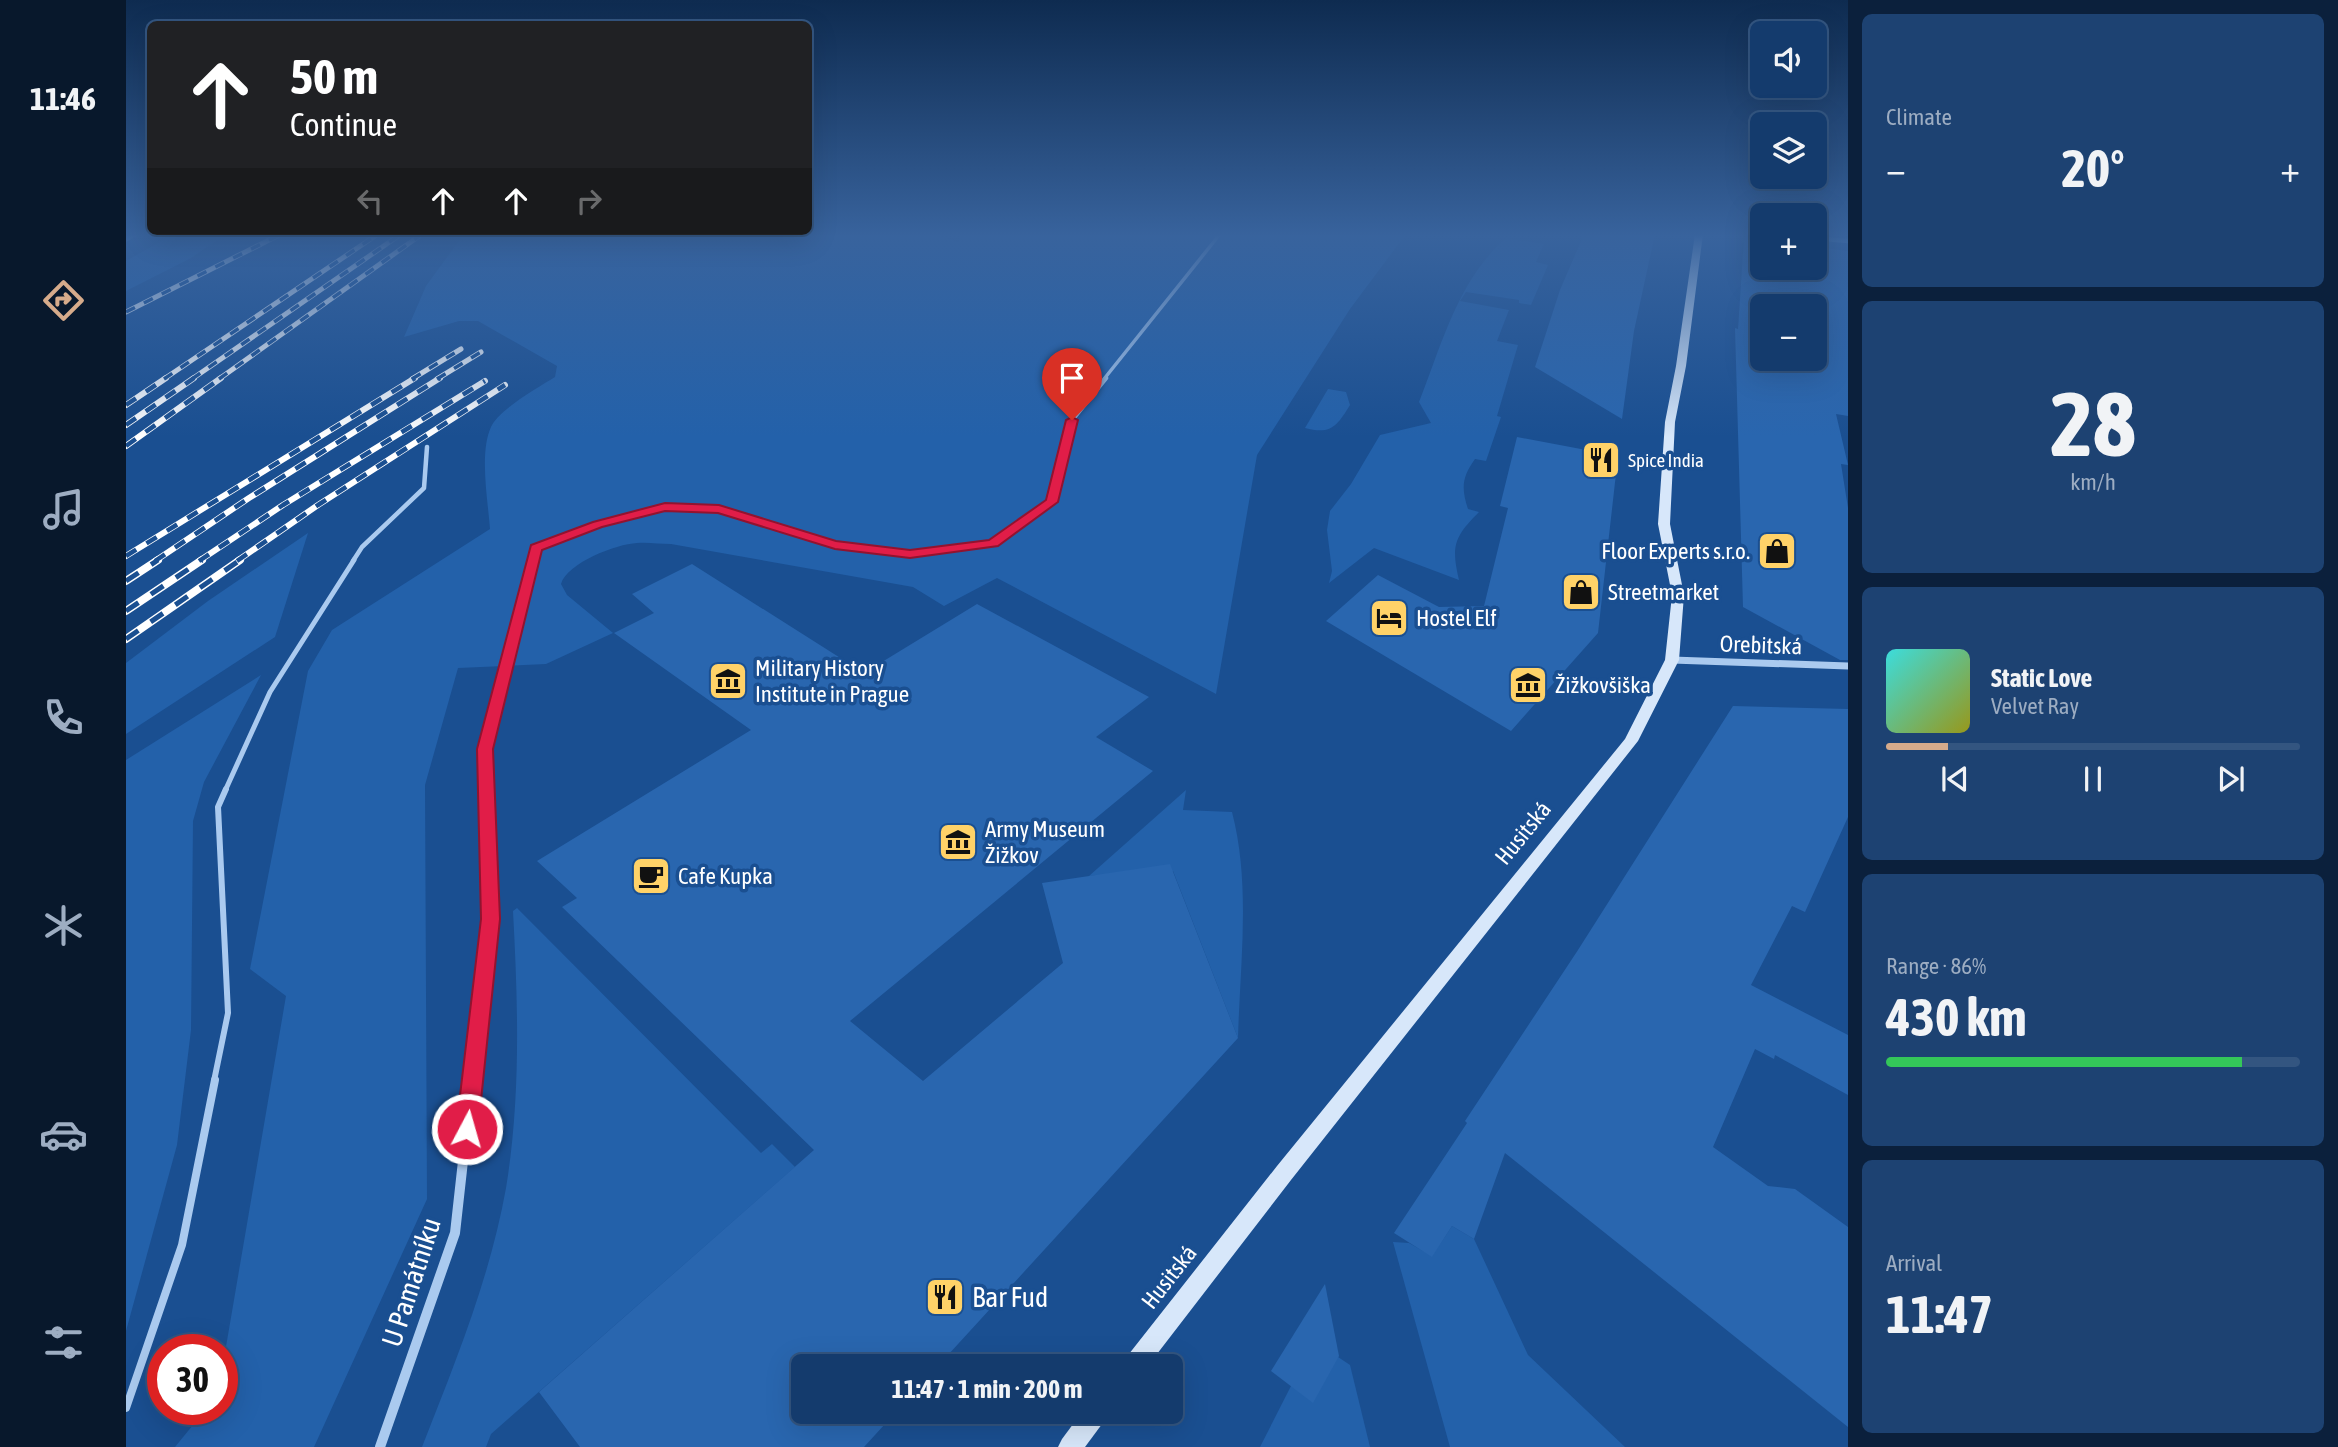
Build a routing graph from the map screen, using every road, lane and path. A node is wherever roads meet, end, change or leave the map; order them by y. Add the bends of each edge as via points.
1 (1166, 302) edge
2 (1690, 302) edge
3 (427, 447) dead end
4 (1672, 660) junction
5 (1848, 666) edge
6 (485, 749) joint
7 (1143, 1354) edge
8 (126, 1408) edge
9 (1088, 1424) edge
10 (380, 1447) edge
11 (1070, 1447) edge

1 - 6 lane via 1072,420 1052,502 993,543 910,554 835,545 719,509 665,507 597,524 536,548
2 - 4 main road, Husitská via 1670,422 1664,524 1678,595
3 - 8 lane via 424,488 362,547 270,692 218,807 228,1013 182,1245
4 - 5 street, Orebitská
4 - 7 main road, Husitská via 1630,741
6 - 10 street, U Památníku via 490,919 455,1233
9 - 11 main road

